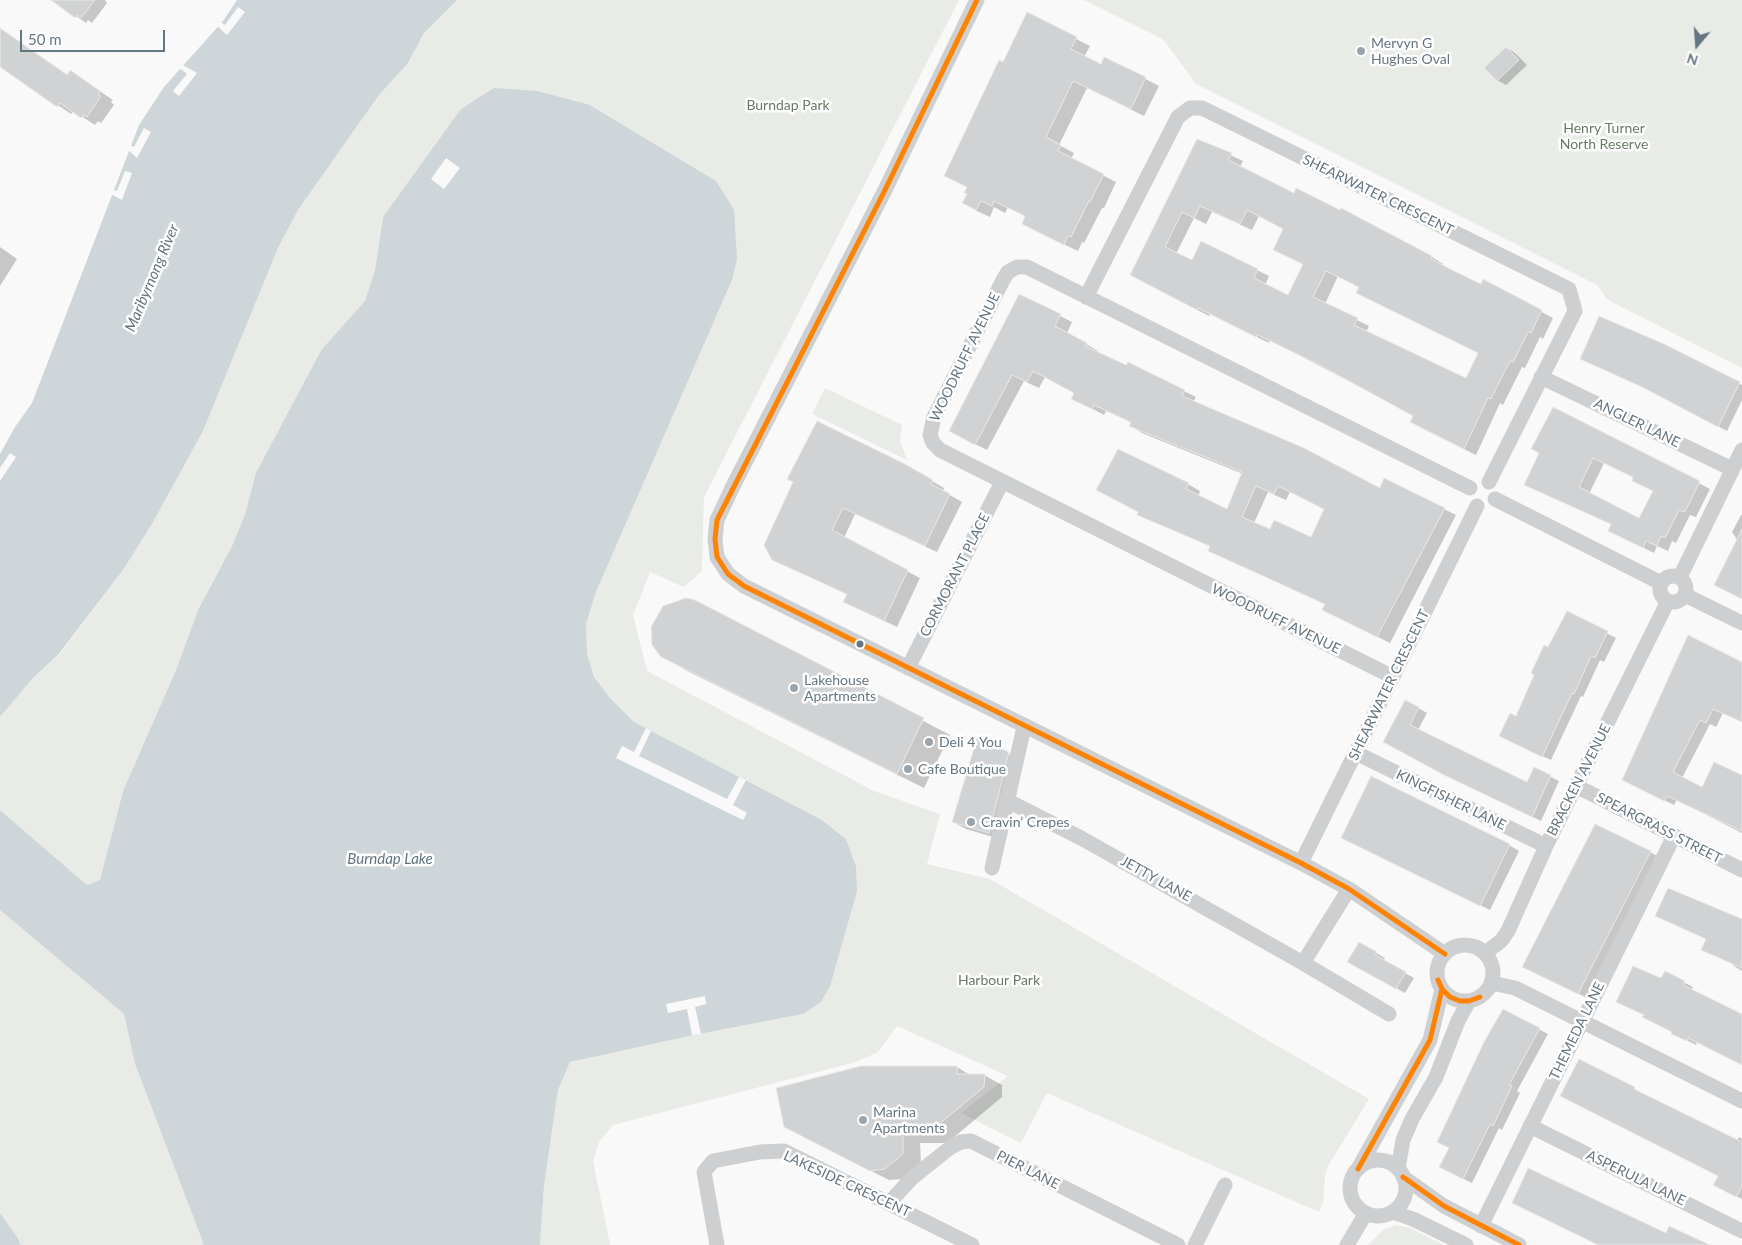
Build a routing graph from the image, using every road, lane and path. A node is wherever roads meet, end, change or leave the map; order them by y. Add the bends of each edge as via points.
1 (977, 0) edge
2 (1086, 297) junction
3 (1541, 377) junction
4 (1742, 450) edge
5 (1732, 469) junction
6 (1002, 482) junction
7 (1489, 482) junction
8 (1470, 488) junction
9 (1495, 500) junction
10 (1477, 506) junction
11 (1680, 576) junction
12 (1661, 583) junction
13 (1685, 595) junction
14 (1668, 601) junction
15 (1742, 623) edge
16 (908, 668) junction
17 (1393, 677) junction
18 (1024, 727) junction
19 (1356, 753) junction
20 (1576, 786) junction
21 (1006, 800) junction
22 (1674, 836) junction
23 (1546, 846) junction
24 (1302, 864) junction
25 (992, 868) dead end
26 (1742, 870) edge
27 (1349, 889) junction
28 (1485, 953) junction
29 (1445, 954) junction
30 (1303, 963) junction
31 (1492, 983) junction
32 (1442, 989) junction
33 (1469, 1001) junction
34 (1390, 1014) dead end
35 (1582, 1021) junction
36 (1742, 1100) edge
37 (1530, 1126) junction
38 (1358, 1168) junction
39 (1400, 1173) junction
40 (1225, 1185) dead end
41 (889, 1204) junction
42 (1392, 1212) junction
43 (1366, 1213) junction
44 (1481, 1226) junction
45 (1742, 1231) edge
46 (717, 1245) edge
47 (972, 1245) edge
48 (1178, 1245) edge
49 (1195, 1245) edge
50 (1346, 1245) edge
51 (1466, 1245) edge
52 (1519, 1245) edge

1 - 16 street via 885,190 734,484 717,520 715,539 717,557 728,574 744,586
2 - 3 street, SHEARWATER CRESCENT via 1178,117 1190,108 1202,108 1569,289 1575,311
2 - 6 street, WOODRUFF AVENUE via 1026,267 1008,272 934,418 930,435 940,450
2 - 8 street, WOODRUFF AVENUE
3 - 5 street, ANGLER LANE
3 - 7 street, SHEARWATER CRESCENT
4 - 5 street
5 - 11 street
6 - 16 street, CORMORANT PLACE
6 - 17 street, WOODRUFF AVENUE
7 - 8 street via 1476,481
7 - 9 street via 1495,489
8 - 10 street via 1470,500
9 - 10 street via 1488,506
9 - 12 street
10 - 17 street, SHEARWATER CRESCENT
11 - 12 street via 1667,576
11 - 13 street via 1686,584
12 - 14 street via 1661,595
13 - 14 street via 1679,601
13 - 15 street
14 - 20 street, BRACKEN AVENUE
16 - 18 street
17 - 19 street, SHEARWATER CRESCENT
18 - 21 street
18 - 24 street
19 - 23 street, KINGFISHER LANE
19 - 24 street, SHEARWATER CRESCENT
20 - 22 street, SPEARGRASS STREET
20 - 23 street, BRACKEN AVENUE
21 - 25 street
21 - 30 street, JETTY LANE via 1081,838
22 - 26 street, SPEARGRASS STREET
22 - 35 street, THEMEDA LANE
23 - 28 street, BRACKEN AVENUE via 1508,930
24 - 27 street
27 - 29 street
27 - 30 street
28 - 29 street via 1474,946 1464,945
28 - 31 street via 1494,971
29 - 32 street via 1438,970
30 - 34 street, JETTY LANE
31 - 33 street via 1480,997
31 - 35 street via 1515,988
32 - 33 street via 1450,997
32 - 38 street via 1430,1040
33 - 39 street via 1436,1077 1403,1140
35 - 36 street
35 - 37 street, THEMEDA LANE
37 - 44 street, THEMEDA LANE
37 - 45 street, ASPERULA LANE
38 - 39 street via 1375,1161 1390,1163
38 - 43 street via 1352,1176 1350,1190 1352,1200
39 - 42 street via 1405,1186 1404,1197
39 - 44 street via 1444,1206
40 - 49 street
41 - 46 street, LAKESIDE CRESCENT via 784,1151 713,1161 704,1172
41 - 47 street, LAKESIDE CRESCENT
41 - 48 street, PIER LANE via 912,1178 951,1147 971,1141
42 - 43 street via 1383,1215
42 - 51 street
43 - 50 street
44 - 52 street

